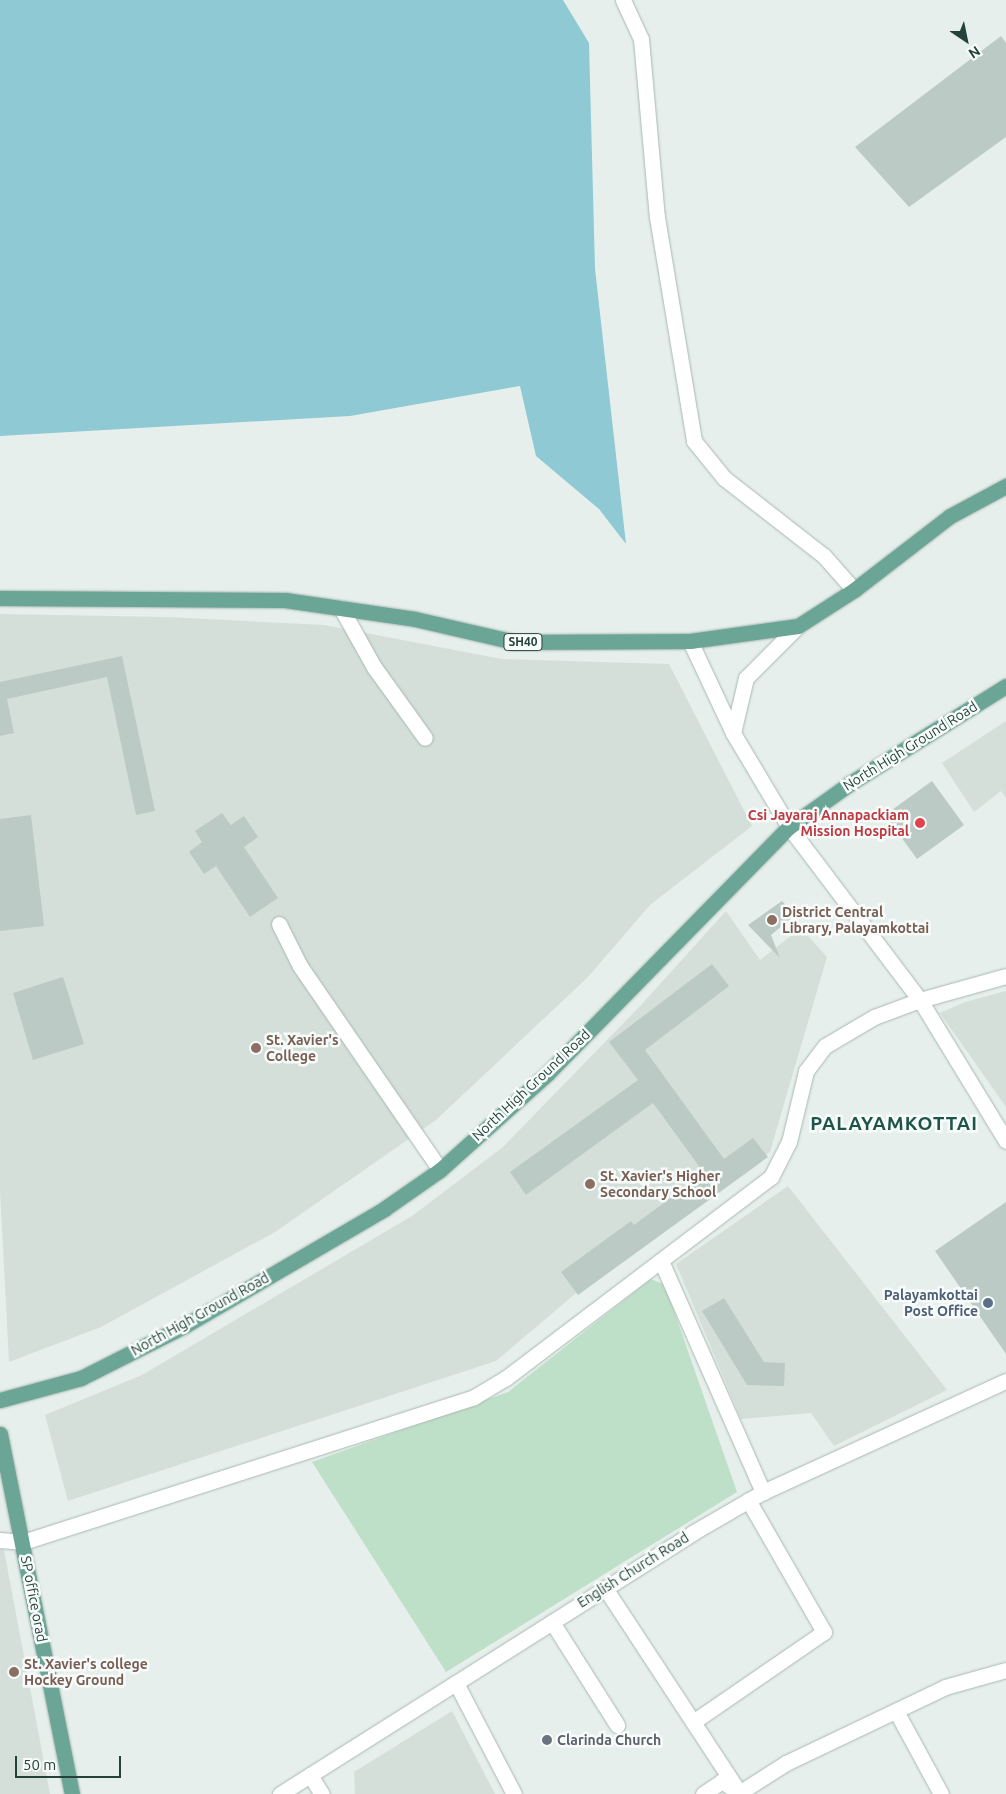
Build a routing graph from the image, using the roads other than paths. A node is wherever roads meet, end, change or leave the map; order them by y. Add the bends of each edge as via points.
1 (623, 0) edge
2 (1006, 486) edge
3 (854, 590) junction
4 (0, 598) edge
5 (341, 608) junction
6 (798, 626) junction
7 (690, 641) junction
8 (1006, 686) edge
9 (733, 732) junction
10 (425, 738) dead end
11 (789, 827) junction
12 (279, 924) dead end
13 (1006, 976) edge
14 (920, 1000) junction
15 (1006, 1141) edge
16 (440, 1170) junction
17 (661, 1261) junction
18 (1006, 1381) edge
19 (0, 1400) edge
20 (0, 1434) edge
21 (763, 1492) junction
22 (748, 1500) junction
23 (0, 1540) edge
24 (23, 1542) junction
25 (605, 1588) junction
26 (552, 1622) junction
27 (1006, 1670) edge
28 (456, 1683) junction
29 (896, 1711) junction
30 (693, 1722) junction
31 (617, 1725) dead end
32 (310, 1774) junction
33 (740, 1793) edge
34 (72, 1794) edge
35 (280, 1794) edge
36 (322, 1794) edge
37 (514, 1794) edge
38 (703, 1794) edge
39 (942, 1794) edge

1 - 3 street via 641,39 657,217 694,441 724,478 824,556
2 - 3 main road, SH40 via 950,516
3 - 6 main road, SH40
4 - 5 main road, SH40 via 285,600
5 - 7 main road, SH40 via 415,619 515,642
5 - 10 street via 374,667
6 - 7 main road, SH40
6 - 9 street via 746,678
7 - 9 street
8 - 11 main road, North High Ground Road via 849,784
9 - 11 street
11 - 14 street
11 - 16 main road, North High Ground Road via 548,1073
12 - 16 street via 300,966
13 - 14 street
14 - 15 street
14 - 17 street via 874,1017 825,1046 806,1071 789,1142 771,1177
16 - 19 main road, North High Ground Road via 384,1209 184,1326 80,1378
17 - 21 street
17 - 24 street via 506,1378 474,1397
18 - 21 street, English Church Road
20 - 24 main road, SP office orad
21 - 22 street, English Church Road
22 - 25 street, English Church Road
22 - 30 street via 824,1632
23 - 24 street
24 - 34 main road, SP office orad
25 - 26 street, English Church Road
25 - 30 street
26 - 28 street, English Church Road
26 - 31 street
27 - 29 street via 945,1687
28 - 32 street, English Church Road
28 - 37 street
29 - 33 street via 786,1763
29 - 39 street
30 - 33 street
32 - 35 street, English Church Road
32 - 36 street
33 - 38 street via 722,1780

